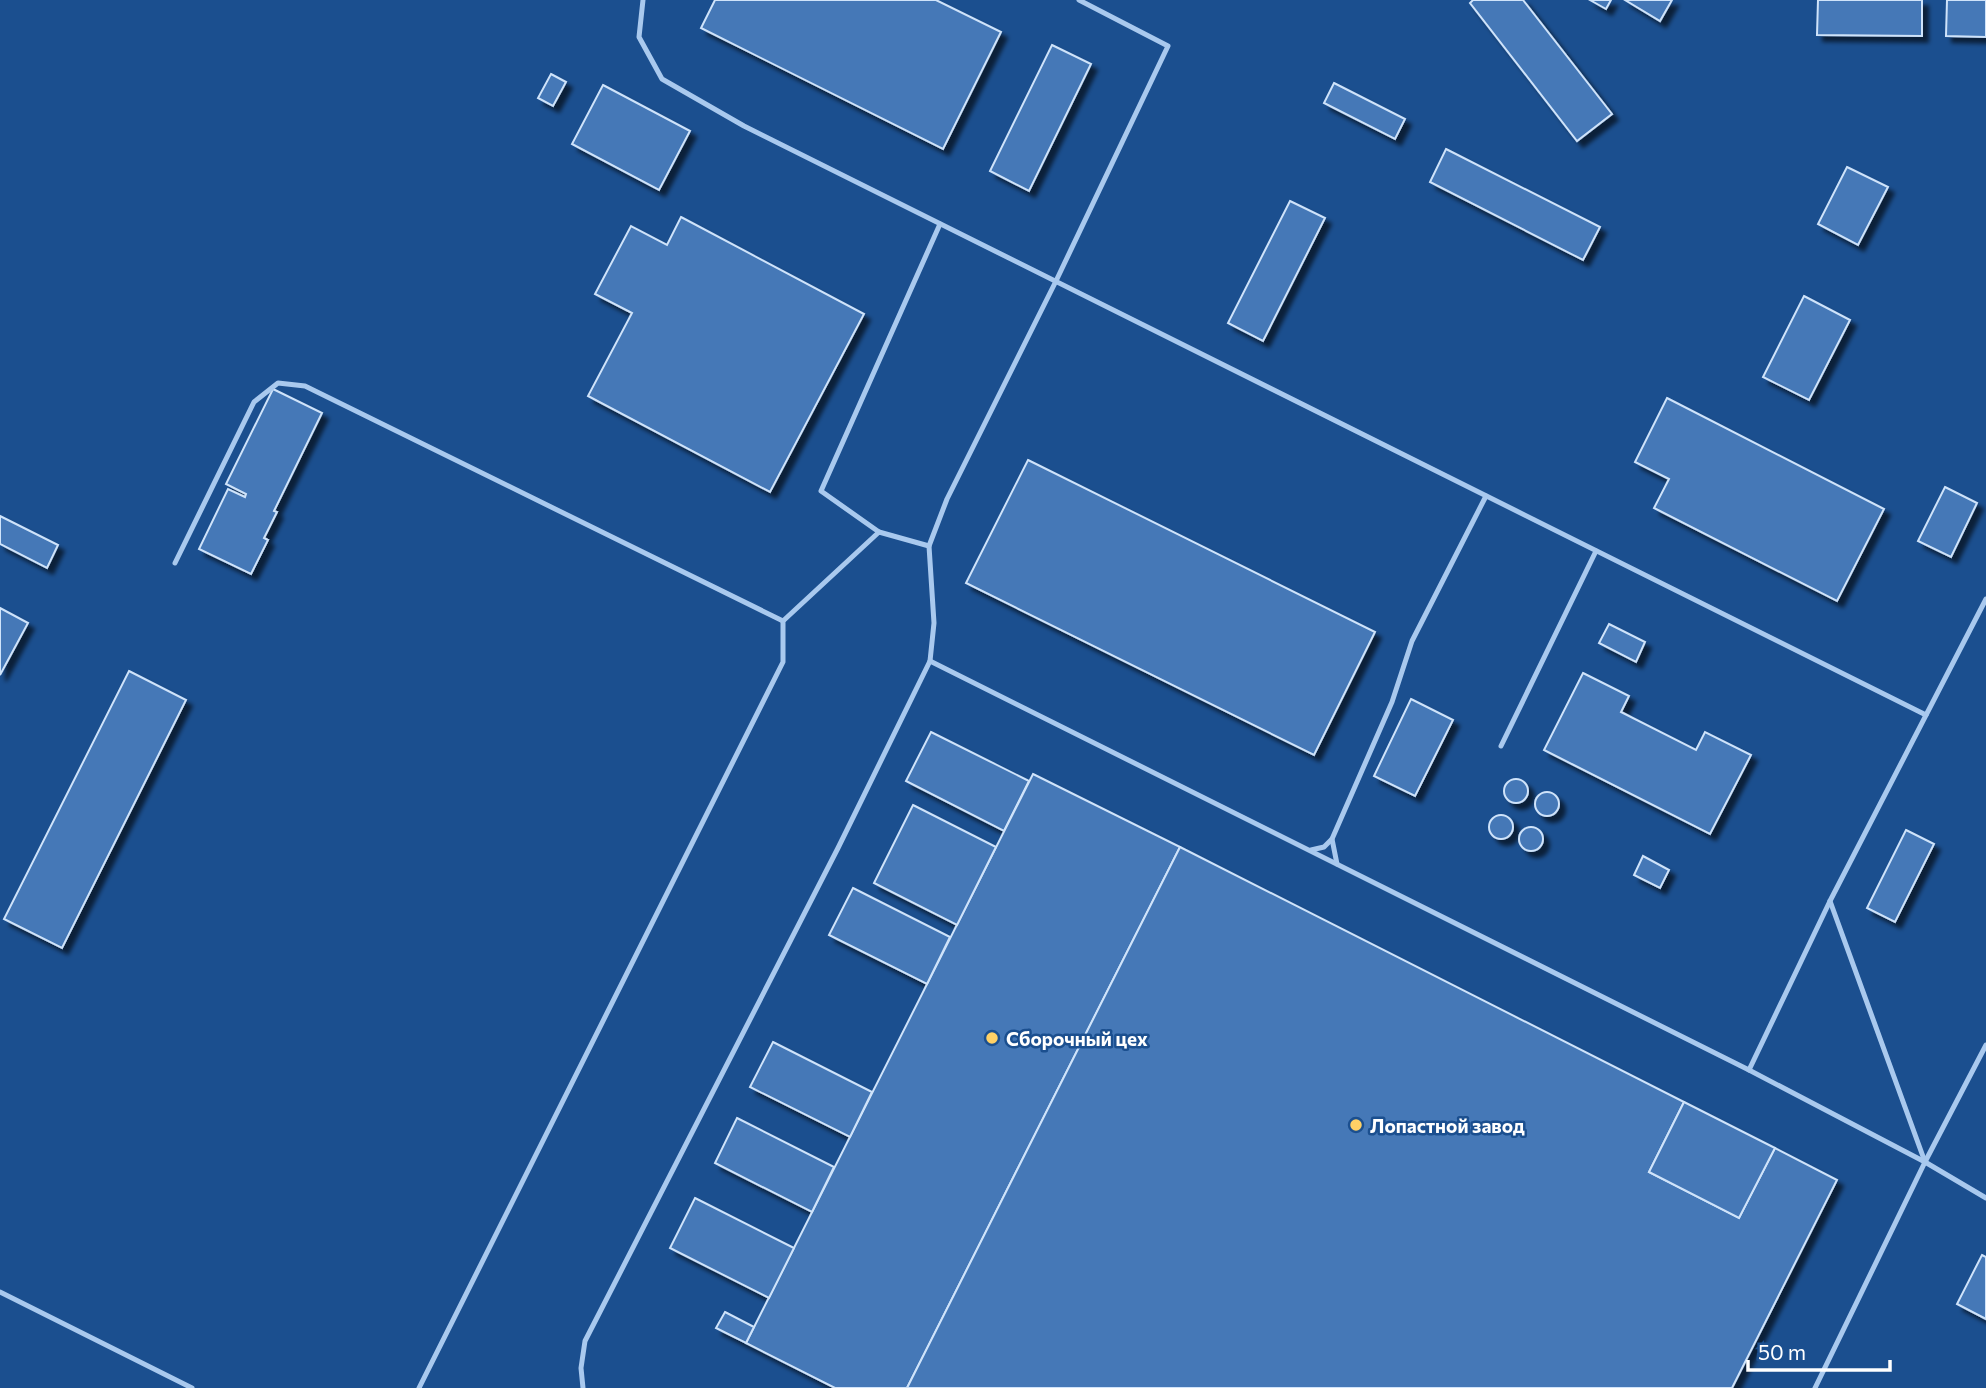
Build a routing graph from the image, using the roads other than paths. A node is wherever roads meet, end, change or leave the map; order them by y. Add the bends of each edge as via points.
1 (643, 0) edge
2 (1079, 0) edge
3 (940, 223) junction
4 (1056, 281) junction
5 (1486, 496) junction
6 (879, 532) junction
7 (929, 546) junction
8 (1596, 551) junction
9 (175, 563) dead end
10 (1986, 599) edge
11 (783, 621) junction
12 (930, 661) junction
13 (1926, 715) junction
14 (1501, 746) dead end
15 (1332, 839) junction
16 (1310, 851) junction
17 (1337, 864) junction
18 (1830, 901) junction
19 (1986, 1045) edge
20 (1748, 1070) junction
21 (1925, 1162) junction
22 (1986, 1198) edge
23 (0, 1292) edge
24 (192, 1388) edge
25 (419, 1388) edge
26 (583, 1388) edge
27 (1815, 1388) edge

1 - 3 lane via 639,37 662,79 744,126
2 - 4 lane via 1168,46
3 - 4 lane
3 - 6 lane via 821,491
4 - 5 lane
4 - 7 lane via 947,499
5 - 8 lane
5 - 15 lane via 1412,641 1392,702
6 - 7 lane
6 - 11 lane
7 - 12 lane via 934,623
8 - 13 lane
8 - 14 lane
9 - 11 lane via 254,402 278,383 292,384 305,386
10 - 13 lane
11 - 25 lane via 783,662
12 - 16 lane
12 - 26 lane via 585,1341
13 - 18 lane
15 - 16 lane
15 - 17 lane
16 - 17 lane
17 - 20 lane
18 - 20 lane
18 - 21 lane
19 - 21 lane
20 - 21 lane
21 - 22 lane
21 - 27 lane
23 - 24 lane

